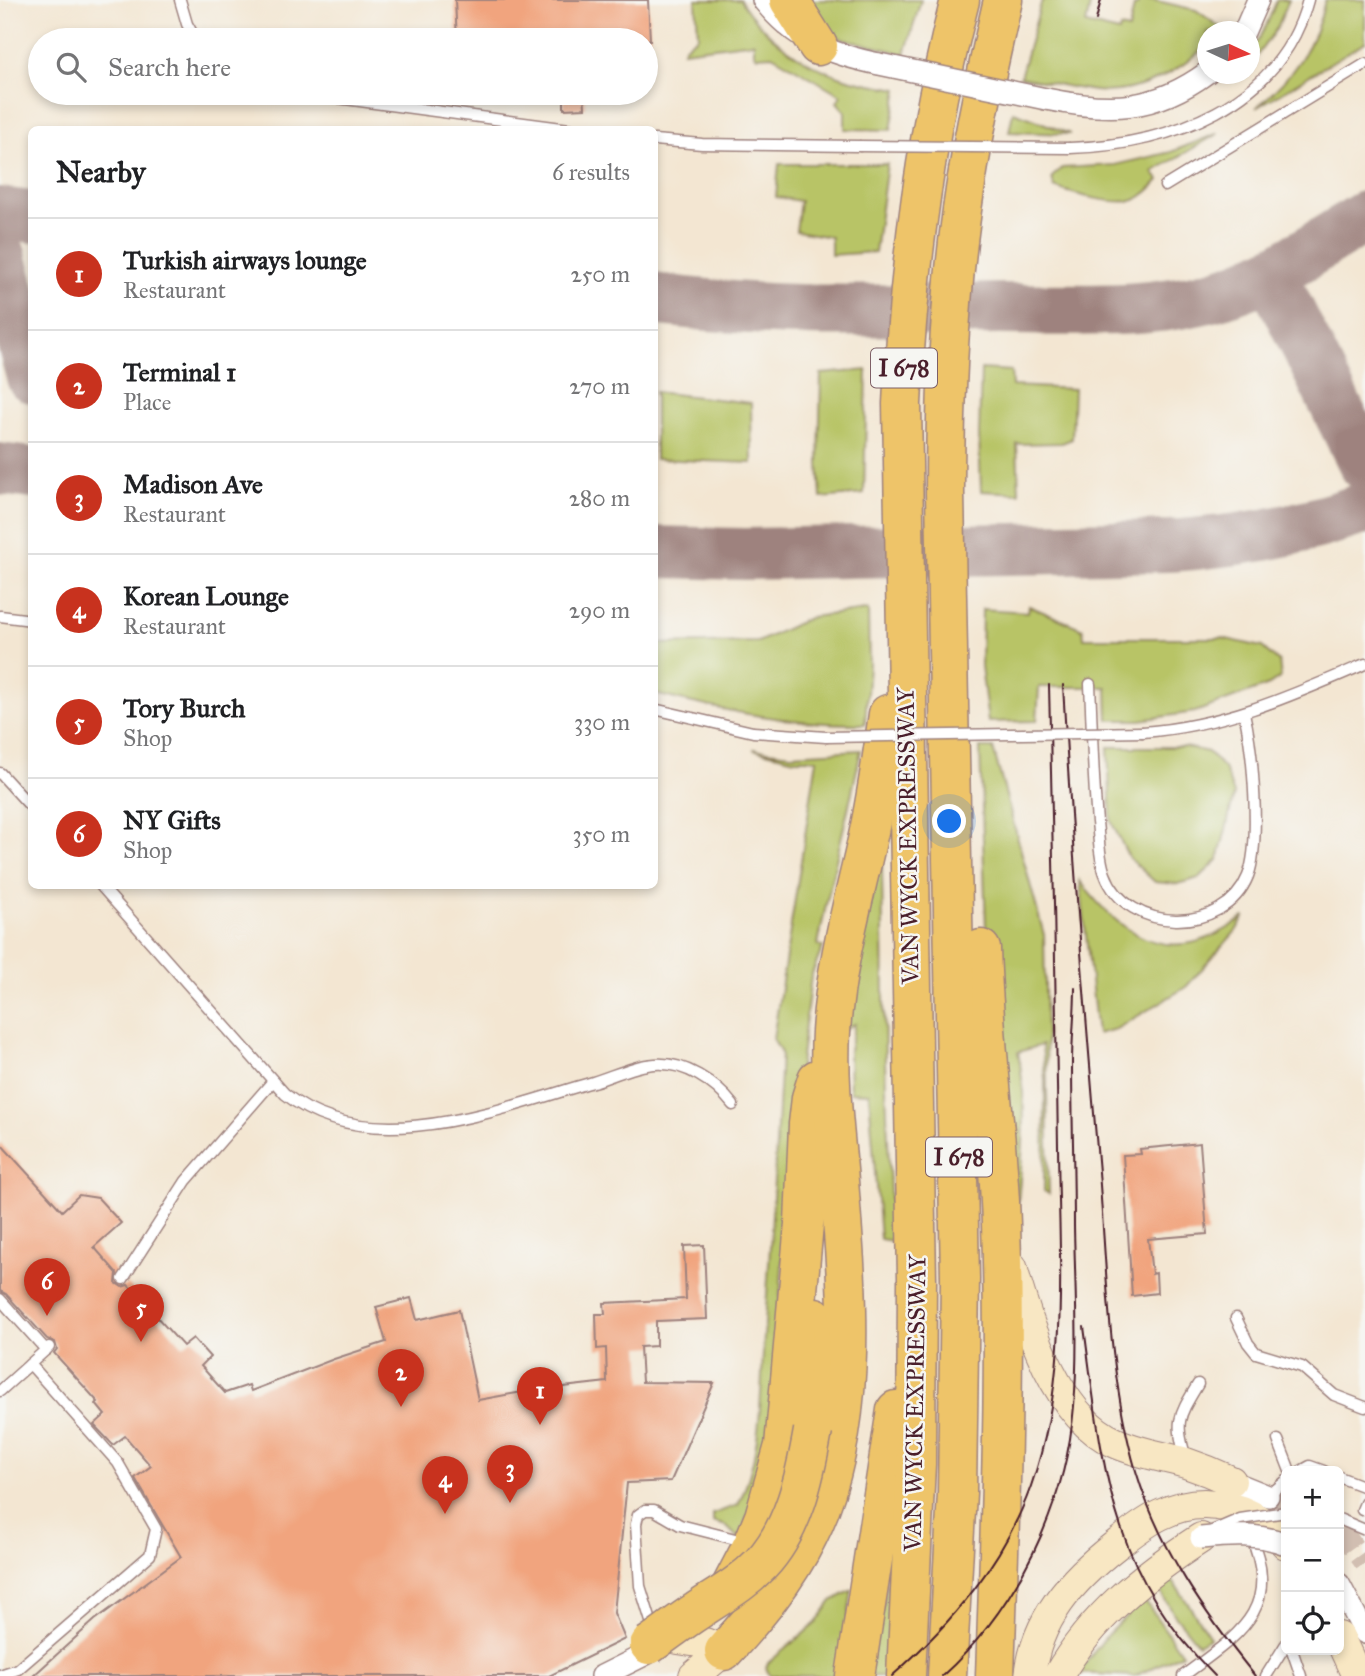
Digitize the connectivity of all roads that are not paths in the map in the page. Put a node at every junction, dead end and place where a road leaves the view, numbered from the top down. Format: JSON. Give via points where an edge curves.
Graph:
{"nodes":[{"id":1,"x":180,"y":0,"type":"edge"},
{"id":2,"x":763,"y":0,"type":"edge"},
{"id":3,"x":789,"y":0,"type":"edge"},
{"id":4,"x":941,"y":0,"type":"edge"},
{"id":5,"x":960,"y":0,"type":"edge"},
{"id":6,"x":1258,"y":0,"type":"edge"},
{"id":7,"x":1308,"y":0,"type":"edge"},
{"id":8,"x":1005,"y":8,"type":"edge"},
{"id":9,"x":1249,"y":21,"type":"edge"},
{"id":10,"x":190,"y":28,"type":"edge"},
{"id":11,"x":818,"y":46,"type":"junction"},
{"id":12,"x":1365,"y":64,"type":"edge"},
{"id":13,"x":1197,"y":79,"type":"edge"},
{"id":14,"x":390,"y":105,"type":"edge"},
{"id":15,"x":933,"y":119,"type":"junction"},
{"id":16,"x":547,"y":126,"type":"edge"},
{"id":17,"x":658,"y":140,"type":"edge"},
{"id":18,"x":1164,"y":187,"type":"dead end"},
{"id":19,"x":0,"y":616,"type":"edge"},
{"id":20,"x":904,"y":619,"type":"junction"},
{"id":21,"x":28,"y":620,"type":"edge"},
{"id":22,"x":948,"y":637,"type":"junction"},
{"id":23,"x":1365,"y":664,"type":"edge"},
{"id":24,"x":1090,"y":684,"type":"dead end"},
{"id":25,"x":658,"y":710,"type":"edge"},
{"id":26,"x":1244,"y":713,"type":"junction"},
{"id":27,"x":0,"y":773,"type":"edge"},
{"id":28,"x":28,"y":804,"type":"edge"},
{"id":29,"x":104,"y":889,"type":"edge"},
{"id":30,"x":831,"y":1033,"type":"junction"},
{"id":31,"x":273,"y":1081,"type":"junction"},
{"id":32,"x":733,"y":1105,"type":"dead end"},
{"id":33,"x":804,"y":1224,"type":"junction"},
{"id":34,"x":1001,"y":1227,"type":"junction"},
{"id":35,"x":123,"y":1279,"type":"dead end"},
{"id":36,"x":917,"y":1280,"type":"junction"},
{"id":37,"x":0,"y":1299,"type":"edge"},
{"id":38,"x":1236,"y":1318,"type":"dead end"},
{"id":39,"x":30,"y":1364,"type":"junction"},
{"id":40,"x":1198,"y":1384,"type":"dead end"},
{"id":41,"x":0,"y":1391,"type":"edge"},
{"id":42,"x":1365,"y":1407,"type":"edge"},
{"id":43,"x":1278,"y":1440,"type":"dead end"},
{"id":44,"x":1188,"y":1464,"type":"junction"},
{"id":45,"x":1288,"y":1466,"type":"edge"},
{"id":46,"x":1344,"y":1479,"type":"edge"},
{"id":47,"x":1281,"y":1485,"type":"edge"},
{"id":48,"x":1365,"y":1488,"type":"edge"},
{"id":49,"x":1222,"y":1493,"type":"junction"},
{"id":50,"x":1268,"y":1496,"type":"joint"},
{"id":51,"x":1344,"y":1521,"type":"edge"},
{"id":52,"x":1365,"y":1530,"type":"edge"},
{"id":53,"x":1281,"y":1535,"type":"edge"},
{"id":54,"x":1281,"y":1536,"type":"edge"},
{"id":55,"x":1201,"y":1538,"type":"junction"},
{"id":56,"x":1281,"y":1538,"type":"edge"},
{"id":57,"x":753,"y":1544,"type":"junction"},
{"id":58,"x":1343,"y":1592,"type":"edge"},
{"id":59,"x":1365,"y":1633,"type":"edge"},
{"id":60,"x":658,"y":1646,"type":"junction"},
{"id":61,"x":1344,"y":1648,"type":"edge"},
{"id":62,"x":724,"y":1651,"type":"junction"},
{"id":63,"x":1281,"y":1652,"type":"edge"},
{"id":64,"x":1294,"y":1655,"type":"edge"},
{"id":65,"x":908,"y":1664,"type":"edge"},
{"id":66,"x":0,"y":1675,"type":"edge"},
{"id":67,"x":586,"y":1676,"type":"edge"},
{"id":68,"x":602,"y":1676,"type":"edge"},
{"id":69,"x":694,"y":1676,"type":"edge"},
{"id":70,"x":855,"y":1676,"type":"edge"},
{"id":71,"x":947,"y":1676,"type":"edge"},
{"id":72,"x":995,"y":1676,"type":"edge"},
{"id":73,"x":1030,"y":1676,"type":"edge"},
{"id":74,"x":1058,"y":1676,"type":"edge"},
{"id":75,"x":1183,"y":1676,"type":"edge"},
{"id":76,"x":1266,"y":1676,"type":"edge"},
{"id":77,"x":1301,"y":1676,"type":"edge"},
{"id":78,"x":1357,"y":1676,"type":"edge"}],
"edges":[{"from":1,"to":10,"type":"lane"},
{"from":2,"to":11,"type":"street","via":[[790,30]]},
{"from":3,"to":11,"type":"highway"},
{"from":4,"to":15,"type":"highway"},
{"from":5,"to":15,"type":"highway","name":"VAN WYCK EXPRESSWAY","number":"I 678"},
{"from":6,"to":9,"type":"street"},
{"from":7,"to":17,"type":"lane","bridge":true,"via":[[1298,32],[1278,62],[1251,88],[1221,110],[1150,139],[1070,148]]},
{"from":8,"to":22,"type":"highway","name":"VAN WYCK EXPRESSWAY","number":"I 678","via":[[983,91],[962,208],[951,313],[945,458]]},
{"from":11,"to":13,"type":"street","bridge":true,"via":[[878,64],[1099,108],[1139,105]]},
{"from":12,"to":18,"type":"lane"},
{"from":14,"to":16,"type":"lane"},
{"from":15,"to":20,"type":"highway","name":"VAN WYCK EXPRESSWAY","number":"I 678","via":[[906,330]]},
{"from":19,"to":21,"type":"lane"},
{"from":20,"to":30,"type":"highway","via":[[869,832],[841,946]]},
{"from":20,"to":36,"type":"highway","name":"VAN WYCK EXPRESSWAY","number":"I 678"},
{"from":22,"to":34,"type":"highway","via":[[969,673],[985,1034]]},
{"from":22,"to":71,"type":"highway","name":"VAN WYCK EXPRESSWAY","number":"I 678","via":[[960,1303],[957,1493]]},
{"from":23,"to":26,"type":"lane"},
{"from":24,"to":26,"type":"lane","via":[[1095,795],[1105,874],[1131,907],[1167,920],[1208,915],[1230,902],[1247,878],[1254,831],[1251,749]]},
{"from":25,"to":26,"type":"lane","bridge":true,"via":[[753,732],[826,737],[1143,732],[1196,726]]},
{"from":27,"to":28,"type":"lane"},
{"from":29,"to":31,"type":"lane"},
{"from":30,"to":33,"type":"highway","via":[[811,1098]]},
{"from":30,"to":62,"type":"highway","via":[[848,1310],[842,1416],[828,1482],[809,1535],[770,1597]]},
{"from":31,"to":32,"type":"lane","via":[[292,1100],[316,1113],[339,1122],[373,1126],[451,1121],[657,1064],[707,1079]]},
{"from":31,"to":35,"type":"lane","via":[[179,1190]]},
{"from":33,"to":57,"type":"highway","via":[[787,1424],[772,1494]]},
{"from":33,"to":60,"type":"highway","bridge":true,"via":[[818,1354],[817,1395],[805,1471],[791,1514],[764,1561]]},
{"from":34,"to":44,"type":"street","via":[[1024,1315],[1061,1390],[1079,1415],[1113,1442]]},
{"from":34,"to":72,"type":"highway","via":[[1004,1417]]},
{"from":36,"to":65,"type":"highway","name":"VAN WYCK EXPRESSWAY","number":"I 678"},
{"from":36,"to":70,"type":"highway"},
{"from":37,"to":39,"type":"lane","via":[[47,1348]]},
{"from":38,"to":42,"type":"lane","via":[[1256,1353],[1302,1367],[1334,1395]]},
{"from":39,"to":41,"type":"lane"},
{"from":39,"to":66,"type":"lane","via":[[118,1463],[156,1529],[150,1555],[18,1669]]},
{"from":40,"to":44,"type":"lane","via":[[1178,1424]]},
{"from":43,"to":45,"type":"lane"},
{"from":44,"to":49,"type":"street"},
{"from":46,"to":48,"type":"lane"},
{"from":47,"to":50,"type":"lane"},
{"from":49,"to":50,"type":"street"},
{"from":49,"to":53,"type":"street"},
{"from":49,"to":73,"type":"street","via":[[1188,1486],[1154,1499],[1133,1514],[1062,1596],[1044,1625]]},
{"from":49,"to":75,"type":"lane","via":[[1249,1532],[1259,1560],[1260,1594],[1237,1635]]},
{"from":51,"to":52,"type":"lane","bridge":true},
{"from":54,"to":55,"type":"lane","bridge":true,"via":[[1240,1519]]},
{"from":55,"to":56,"type":"street","bridge":true},
{"from":55,"to":74,"type":"street","via":[[1129,1590],[1083,1637]]},
{"from":57,"to":60,"type":"highway","via":[[714,1612],[696,1628]]},
{"from":57,"to":60,"type":"lane","via":[[680,1525],[654,1510],[638,1515],[640,1586]]},
{"from":58,"to":59,"type":"street"},
{"from":60,"to":62,"type":"street","via":[[705,1643]]},
{"from":60,"to":67,"type":"street"},
{"from":60,"to":68,"type":"street"},
{"from":61,"to":78,"type":"street"},
{"from":62,"to":69,"type":"street"},
{"from":63,"to":76,"type":"lane"},
{"from":64,"to":77,"type":"lane"}]}
